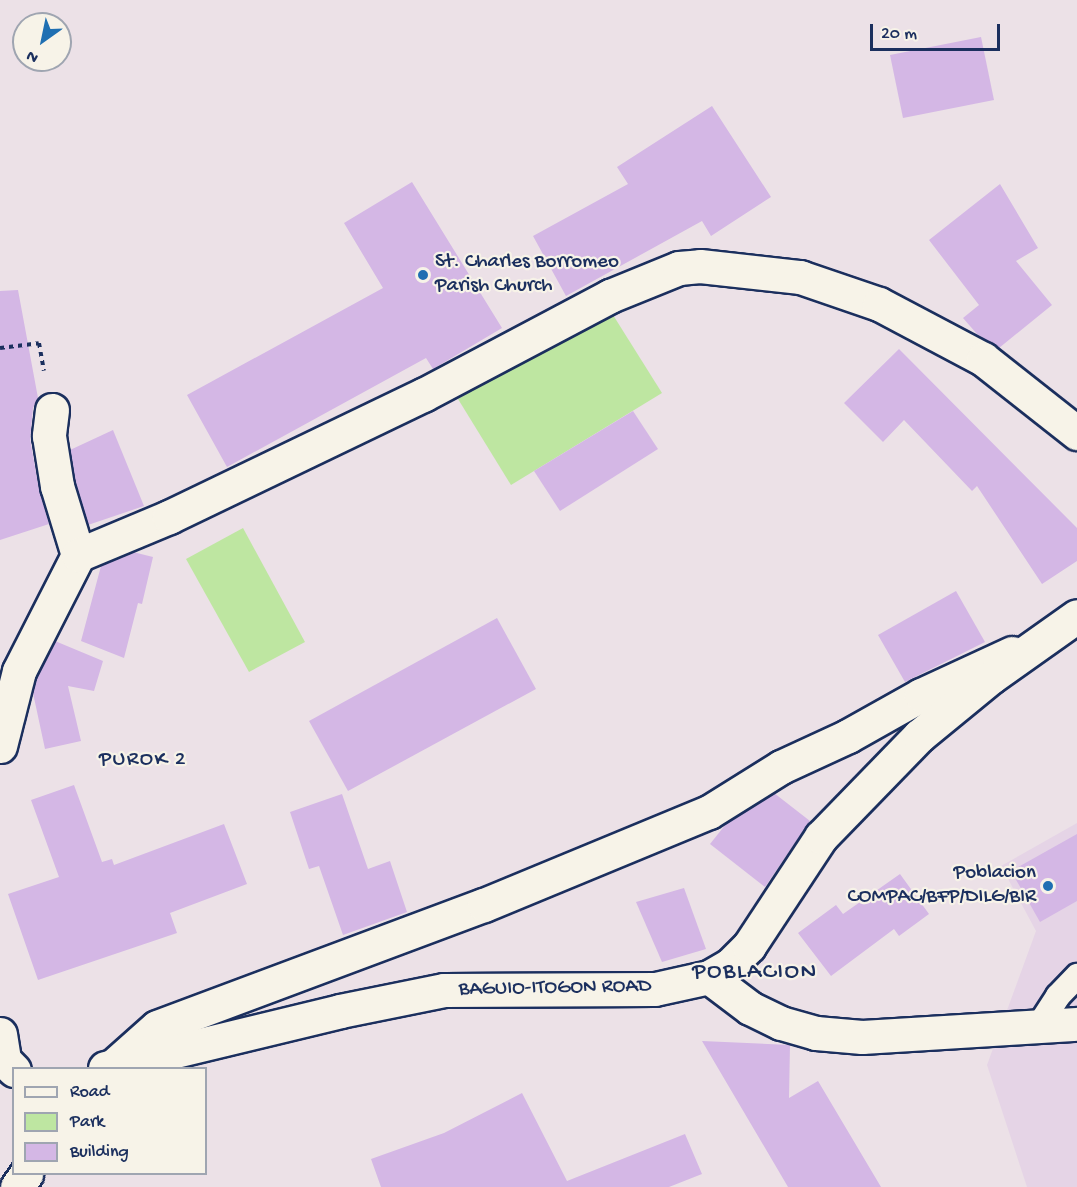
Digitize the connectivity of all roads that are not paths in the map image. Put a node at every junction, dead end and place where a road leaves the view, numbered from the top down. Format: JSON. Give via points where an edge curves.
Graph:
{"nodes":[{"id":1,"x":52,"y":410,"type":"road end"},
{"id":2,"x":1077,"y":433,"type":"edge"},
{"id":3,"x":78,"y":555,"type":"junction"},
{"id":4,"x":1064,"y":625,"type":"edge"},
{"id":5,"x":0,"y":746,"type":"edge"},
{"id":6,"x":1077,"y":976,"type":"edge"},
{"id":7,"x":709,"y":977,"type":"junction"},
{"id":8,"x":1077,"y":1024,"type":"edge"},
{"id":9,"x":1038,"y":1027,"type":"junction"},
{"id":10,"x":0,"y":1034,"type":"edge"},
{"id":11,"x":110,"y":1067,"type":"edge"},
{"id":12,"x":12,"y":1068,"type":"edge"}],
"edges":[{"from":1,"to":3,"type":"street","via":[[49,436],[57,486]]},
{"from":2,"to":3,"type":"street","via":[[984,359],[879,304],[800,277],[700,266],[679,268],[610,296],[423,395],[169,517]]},
{"from":3,"to":5,"type":"street","via":[[20,671]]},
{"from":4,"to":7,"type":"street","name":"BAGUIO-ITOGON ROAD","via":[[991,677],[920,736],[821,837],[749,946],[730,965]]},
{"from":4,"to":11,"type":"street","via":[[781,767],[709,812],[463,913],[157,1028]]},
{"from":6,"to":9,"type":"lane"},
{"from":7,"to":9,"type":"street","via":[[750,1008],[781,1023],[816,1033],[862,1037]]},
{"from":7,"to":11,"type":"street","name":"BAGUIO-ITOGON ROAD","via":[[643,989],[444,990]]},
{"from":8,"to":9,"type":"street"},
{"from":10,"to":12,"type":"street","via":[[4,1060]]}]}
